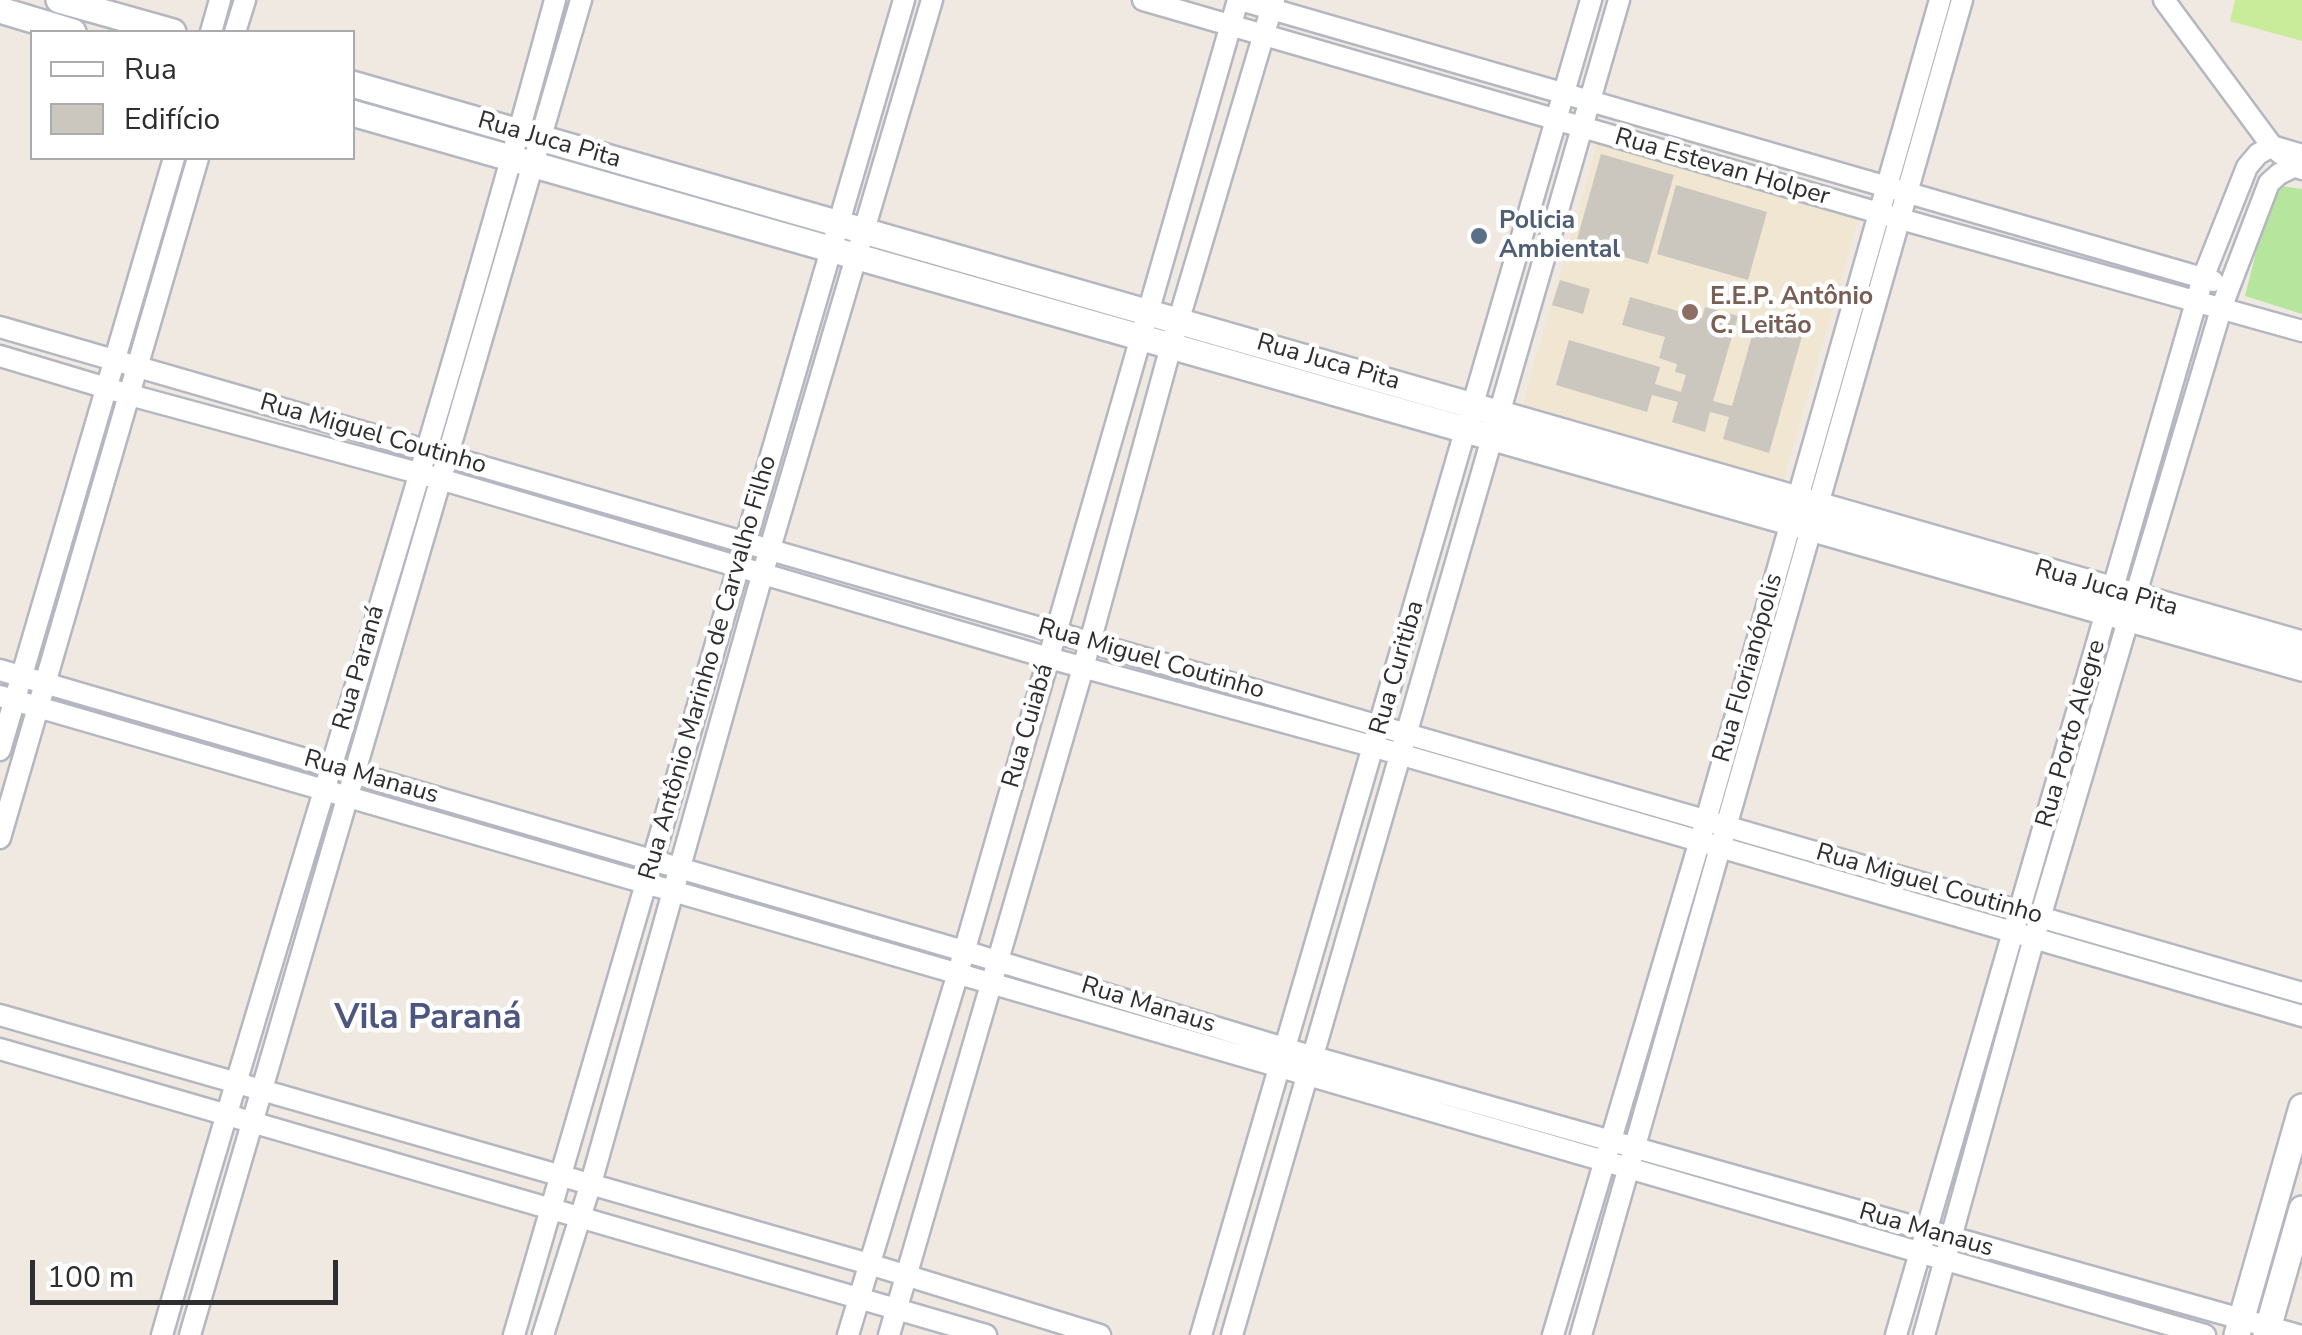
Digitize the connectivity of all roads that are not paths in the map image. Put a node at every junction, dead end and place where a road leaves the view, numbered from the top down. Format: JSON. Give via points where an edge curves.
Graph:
{"nodes":[{"id":1,"x":59,"y":0,"type":"edge"},
{"id":2,"x":220,"y":0,"type":"edge"},
{"id":3,"x":245,"y":0,"type":"edge"},
{"id":4,"x":555,"y":0,"type":"edge"},
{"id":5,"x":581,"y":0,"type":"edge"},
{"id":6,"x":904,"y":0,"type":"edge"},
{"id":7,"x":932,"y":0,"type":"edge"},
{"id":8,"x":1143,"y":0,"type":"edge"},
{"id":9,"x":1239,"y":0,"type":"edge"},
{"id":10,"x":1591,"y":0,"type":"edge"},
{"id":11,"x":1619,"y":0,"type":"edge"},
{"id":12,"x":1940,"y":0,"type":"edge"},
{"id":13,"x":1962,"y":0,"type":"edge"},
{"id":14,"x":2164,"y":0,"type":"edge"},
{"id":15,"x":1272,"y":4,"type":"edge"},
{"id":16,"x":0,"y":10,"type":"edge"},
{"id":17,"x":1231,"y":25,"type":"junction"},
{"id":18,"x":66,"y":30,"type":"edge"},
{"id":19,"x":165,"y":30,"type":"edge"},
{"id":20,"x":212,"y":30,"type":"edge"},
{"id":21,"x":236,"y":30,"type":"edge"},
{"id":22,"x":1264,"y":35,"type":"junction"},
{"id":23,"x":355,"y":85,"type":"edge"},
{"id":24,"x":1564,"y":94,"type":"junction"},
{"id":25,"x":1590,"y":101,"type":"junction"},
{"id":26,"x":355,"y":114,"type":"edge"},
{"id":27,"x":1557,"y":120,"type":"junction"},
{"id":28,"x":1582,"y":127,"type":"junction"},
{"id":29,"x":2272,"y":146,"type":"junction"},
{"id":30,"x":527,"y":148,"type":"junction"},
{"id":31,"x":173,"y":160,"type":"edge"},
{"id":32,"x":197,"y":160,"type":"edge"},
{"id":33,"x":2300,"y":165,"type":"edge"},
{"id":34,"x":1896,"y":190,"type":"junction"},
{"id":35,"x":1889,"y":216,"type":"junction"},
{"id":36,"x":851,"y":228,"type":"junction"},
{"id":37,"x":844,"y":253,"type":"junction"},
{"id":38,"x":2230,"y":285,"type":"junction"},
{"id":39,"x":2200,"y":289,"type":"junction"},
{"id":40,"x":2222,"y":306,"type":"junction"},
{"id":41,"x":1148,"y":312,"type":"junction"},
{"id":42,"x":1179,"y":320,"type":"junction"},
{"id":43,"x":0,"y":326,"type":"edge"},
{"id":44,"x":2302,"y":330,"type":"edge"},
{"id":45,"x":1140,"y":338,"type":"junction"},
{"id":46,"x":1171,"y":346,"type":"junction"},
{"id":47,"x":0,"y":356,"type":"edge"},
{"id":48,"x":114,"y":360,"type":"junction"},
{"id":49,"x":138,"y":367,"type":"junction"},
{"id":50,"x":106,"y":387,"type":"junction"},
{"id":51,"x":130,"y":395,"type":"junction"},
{"id":52,"x":1483,"y":422,"type":"junction"},
{"id":53,"x":425,"y":450,"type":"junction"},
{"id":54,"x":447,"y":456,"type":"junction"},
{"id":55,"x":418,"y":474,"type":"junction"},
{"id":56,"x":440,"y":479,"type":"junction"},
{"id":57,"x":1803,"y":515,"type":"junction"},
{"id":58,"x":746,"y":542,"type":"junction"},
{"id":59,"x":770,"y":550,"type":"junction"},
{"id":60,"x":738,"y":567,"type":"junction"},
{"id":61,"x":763,"y":572,"type":"junction"},
{"id":62,"x":2121,"y":605,"type":"junction"},
{"id":63,"x":1056,"y":632,"type":"junction"},
{"id":64,"x":1090,"y":642,"type":"junction"},
{"id":65,"x":2302,"y":644,"type":"edge"},
{"id":66,"x":1049,"y":658,"type":"junction"},
{"id":67,"x":1083,"y":668,"type":"junction"},
{"id":68,"x":2302,"y":668,"type":"edge"},
{"id":69,"x":0,"y":670,"type":"edge"},
{"id":70,"x":22,"y":676,"type":"junction"},
{"id":71,"x":46,"y":685,"type":"junction"},
{"id":72,"x":7,"y":698,"type":"edge"},
{"id":73,"x":39,"y":707,"type":"junction"},
{"id":74,"x":1407,"y":734,"type":"junction"},
{"id":75,"x":1378,"y":737,"type":"junction"},
{"id":76,"x":0,"y":750,"type":"edge"},
{"id":77,"x":1400,"y":756,"type":"junction"},
{"id":78,"x":331,"y":766,"type":"junction"},
{"id":79,"x":356,"y":774,"type":"junction"},
{"id":80,"x":324,"y":790,"type":"junction"},
{"id":81,"x":349,"y":797,"type":"junction"},
{"id":82,"x":1706,"y":820,"type":"junction"},
{"id":83,"x":1728,"y":827,"type":"junction"},
{"id":84,"x":0,"y":838,"type":"edge"},
{"id":85,"x":1699,"y":842,"type":"junction"},
{"id":86,"x":1722,"y":848,"type":"junction"},
{"id":87,"x":654,"y":861,"type":"junction"},
{"id":88,"x":680,"y":870,"type":"junction"},
{"id":89,"x":647,"y":884,"type":"junction"},
{"id":90,"x":674,"y":891,"type":"junction"},
{"id":91,"x":2030,"y":915,"type":"junction"},
{"id":92,"x":2024,"y":937,"type":"junction"},
{"id":93,"x":964,"y":951,"type":"junction"},
{"id":94,"x":996,"y":961,"type":"junction"},
{"id":95,"x":958,"y":974,"type":"junction"},
{"id":96,"x":989,"y":983,"type":"junction"},
{"id":97,"x":2302,"y":993,"type":"edge"},
{"id":98,"x":0,"y":1014,"type":"edge"},
{"id":99,"x":2302,"y":1016,"type":"edge"},
{"id":100,"x":1188,"y":1030,"type":"junction"},
{"id":101,"x":0,"y":1049,"type":"edge"},
{"id":102,"x":1283,"y":1058,"type":"junction"},
{"id":103,"x":1312,"y":1066,"type":"junction"},
{"id":104,"x":234,"y":1082,"type":"junction"},
{"id":105,"x":264,"y":1090,"type":"junction"},
{"id":106,"x":2302,"y":1108,"type":"edge"},
{"id":107,"x":226,"y":1114,"type":"junction"},
{"id":108,"x":254,"y":1122,"type":"junction"},
{"id":109,"x":1607,"y":1152,"type":"junction"},
{"id":110,"x":1631,"y":1159,"type":"junction"},
{"id":111,"x":560,"y":1176,"type":"junction"},
{"id":112,"x":591,"y":1183,"type":"junction"},
{"id":113,"x":550,"y":1208,"type":"junction"},
{"id":114,"x":2302,"y":1209,"type":"edge"},
{"id":115,"x":580,"y":1217,"type":"junction"},
{"id":116,"x":1928,"y":1230,"type":"junction"},
{"id":117,"x":1949,"y":1250,"type":"junction"},
{"id":118,"x":1921,"y":1252,"type":"junction"},
{"id":119,"x":869,"y":1264,"type":"junction"},
{"id":120,"x":907,"y":1275,"type":"junction"},
{"id":121,"x":859,"y":1298,"type":"junction"},
{"id":122,"x":897,"y":1309,"type":"junction"},
{"id":123,"x":2239,"y":1327,"type":"edge"},
{"id":124,"x":2267,"y":1331,"type":"edge"},
{"id":125,"x":162,"y":1335,"type":"edge"},
{"id":126,"x":190,"y":1335,"type":"edge"},
{"id":127,"x":514,"y":1335,"type":"edge"},
{"id":128,"x":543,"y":1335,"type":"edge"},
{"id":129,"x":848,"y":1335,"type":"edge"},
{"id":130,"x":889,"y":1335,"type":"edge"},
{"id":131,"x":986,"y":1335,"type":"edge"},
{"id":132,"x":1100,"y":1335,"type":"edge"},
{"id":133,"x":1201,"y":1335,"type":"edge"},
{"id":134,"x":1232,"y":1335,"type":"edge"},
{"id":135,"x":1553,"y":1335,"type":"edge"},
{"id":136,"x":1581,"y":1335,"type":"edge"},
{"id":137,"x":1896,"y":1335,"type":"edge"},
{"id":138,"x":1924,"y":1335,"type":"edge"},
{"id":139,"x":2205,"y":1335,"type":"edge"},
{"id":140,"x":2298,"y":1335,"type":"edge"}],
"edges":[{"from":1,"to":19,"type":"street"},
{"from":2,"to":20,"type":"street"},
{"from":3,"to":21,"type":"street"},
{"from":4,"to":30,"type":"street","name":"Rua Paraná"},
{"from":5,"to":30,"type":"street","name":"Rua Paraná"},
{"from":6,"to":36,"type":"street","name":"Rua Antônio Marinho de Carvalho Filho"},
{"from":7,"to":36,"type":"street","name":"Rua Antônio Marinho de Carvalho Filho"},
{"from":8,"to":17,"type":"street","name":"Rua Estevan Holper"},
{"from":9,"to":15,"type":"street","name":"Rua Estevan Holper"},
{"from":9,"to":17,"type":"street","name":"Rua Cuiabá"},
{"from":10,"to":24,"type":"street","name":"Rua Curitiba"},
{"from":11,"to":25,"type":"street","name":"Rua Curitiba"},
{"from":12,"to":34,"type":"street","name":"Rua Florianópolis"},
{"from":13,"to":34,"type":"street","name":"Rua Florianópolis"},
{"from":14,"to":29,"type":"street"},
{"from":15,"to":22,"type":"street","name":"Rua Cuiabá"},
{"from":15,"to":24,"type":"street","name":"Rua Estevan Holper"},
{"from":16,"to":18,"type":"street"},
{"from":17,"to":22,"type":"street","name":"Rua Estevan Holper"},
{"from":17,"to":41,"type":"street","name":"Rua Cuiabá"},
{"from":22,"to":27,"type":"street","name":"Rua Estevan Holper"},
{"from":22,"to":42,"type":"street","name":"Rua Cuiabá"},
{"from":23,"to":30,"type":"street","name":"Rua Juca Pita"},
{"from":24,"to":25,"type":"street","name":"Rua Estevan Holper"},
{"from":24,"to":27,"type":"street","name":"Rua Curitiba"},
{"from":25,"to":28,"type":"street","name":"Rua Curitiba"},
{"from":25,"to":34,"type":"street","name":"Rua Estevan Holper"},
{"from":26,"to":30,"type":"street","name":"Rua Juca Pita"},
{"from":27,"to":28,"type":"street","name":"Rua Estevan Holper"},
{"from":27,"to":52,"type":"street","name":"Rua Curitiba"},
{"from":28,"to":35,"type":"street","name":"Rua Estevan Holper"},
{"from":28,"to":52,"type":"street","name":"Rua Curitiba"},
{"from":29,"to":33,"type":"street"},
{"from":29,"to":39,"type":"street","name":"Rua Porto Alegre","via":[[2247,167]]},
{"from":30,"to":36,"type":"street","name":"Rua Juca Pita"},
{"from":30,"to":37,"type":"street","name":"Rua Juca Pita"},
{"from":30,"to":53,"type":"street","name":"Rua Paraná"},
{"from":30,"to":54,"type":"street","name":"Rua Paraná"},
{"from":31,"to":48,"type":"street"},
{"from":32,"to":49,"type":"street"},
{"from":33,"to":38,"type":"street","name":"Rua Porto Alegre","via":[[2269,184]]},
{"from":34,"to":35,"type":"street","name":"Rua Florianópolis"},
{"from":34,"to":39,"type":"street","name":"Rua Estevan Holper"},
{"from":35,"to":39,"type":"street","name":"Rua Estevan Holper"},
{"from":35,"to":57,"type":"street","name":"Rua Florianópolis"},
{"from":36,"to":37,"type":"street","name":"Rua Antônio Marinho de Carvalho Filho"},
{"from":36,"to":41,"type":"street","name":"Rua Juca Pita"},
{"from":37,"to":45,"type":"street","name":"Rua Juca Pita"},
{"from":37,"to":58,"type":"street","name":"Rua Antônio Marinho de Carvalho Filho"},
{"from":37,"to":59,"type":"street","name":"Rua Antônio Marinho de Carvalho Filho"},
{"from":38,"to":39,"type":"street","name":"Rua Estevan Holper"},
{"from":38,"to":40,"type":"street","name":"Rua Porto Alegre"},
{"from":39,"to":40,"type":"street","name":"Rua Estevan Holper"},
{"from":39,"to":62,"type":"street","name":"Rua Porto Alegre"},
{"from":40,"to":44,"type":"street","name":"Rua Estevan Holper"},
{"from":40,"to":62,"type":"street","name":"Rua Porto Alegre"},
{"from":41,"to":42,"type":"street","name":"Rua Juca Pita"},
{"from":41,"to":45,"type":"street","name":"Rua Cuiabá"},
{"from":42,"to":46,"type":"street","name":"Rua Cuiabá"},
{"from":42,"to":52,"type":"street","name":"Rua Juca Pita"},
{"from":43,"to":48,"type":"street","name":"Rua Miguel Coutinho"},
{"from":45,"to":46,"type":"street","name":"Rua Juca Pita"},
{"from":45,"to":63,"type":"street","name":"Rua Cuiabá"},
{"from":46,"to":52,"type":"street","name":"Rua Juca Pita"},
{"from":46,"to":64,"type":"street","name":"Rua Cuiabá"},
{"from":47,"to":50,"type":"street","name":"Rua Miguel Coutinho"},
{"from":48,"to":49,"type":"street","name":"Rua Miguel Coutinho"},
{"from":48,"to":50,"type":"street"},
{"from":49,"to":51,"type":"street"},
{"from":49,"to":53,"type":"street","name":"Rua Miguel Coutinho"},
{"from":50,"to":51,"type":"street","name":"Rua Miguel Coutinho"},
{"from":50,"to":70,"type":"street"},
{"from":51,"to":55,"type":"street","name":"Rua Miguel Coutinho"},
{"from":51,"to":71,"type":"street"},
{"from":52,"to":57,"type":"street","name":"Rua Juca Pita"},
{"from":52,"to":74,"type":"street","name":"Rua Curitiba"},
{"from":52,"to":75,"type":"street","name":"Rua Curitiba"},
{"from":53,"to":54,"type":"street","name":"Rua Miguel Coutinho"},
{"from":53,"to":55,"type":"street","name":"Rua Paraná"},
{"from":54,"to":56,"type":"street","name":"Rua Paraná"},
{"from":54,"to":58,"type":"street","name":"Rua Miguel Coutinho"},
{"from":55,"to":56,"type":"street","name":"Rua Miguel Coutinho"},
{"from":55,"to":78,"type":"street","name":"Rua Paraná"},
{"from":56,"to":60,"type":"street","name":"Rua Miguel Coutinho"},
{"from":56,"to":79,"type":"street","name":"Rua Paraná"},
{"from":57,"to":62,"type":"street","name":"Rua Juca Pita"},
{"from":57,"to":82,"type":"street","name":"Rua Florianópolis"},
{"from":57,"to":83,"type":"street","name":"Rua Florianópolis"},
{"from":58,"to":59,"type":"street","name":"Rua Miguel Coutinho"},
{"from":58,"to":60,"type":"street","name":"Rua Antônio Marinho de Carvalho Filho"},
{"from":59,"to":61,"type":"street","name":"Rua Antônio Marinho de Carvalho Filho"},
{"from":59,"to":63,"type":"street","name":"Rua Miguel Coutinho"},
{"from":60,"to":61,"type":"street","name":"Rua Miguel Coutinho"},
{"from":60,"to":87,"type":"street","name":"Rua Antônio Marinho de Carvalho Filho"},
{"from":61,"to":66,"type":"street","name":"Rua Miguel Coutinho"},
{"from":61,"to":88,"type":"street","name":"Rua Antônio Marinho de Carvalho Filho"},
{"from":62,"to":65,"type":"street","name":"Rua Juca Pita"},
{"from":62,"to":68,"type":"street","name":"Rua Juca Pita"},
{"from":62,"to":91,"type":"street","name":"Rua Porto Alegre"},
{"from":63,"to":64,"type":"street","name":"Rua Miguel Coutinho"},
{"from":63,"to":66,"type":"street","name":"Rua Cuiabá"},
{"from":64,"to":67,"type":"street","name":"Rua Cuiabá"},
{"from":64,"to":75,"type":"street","name":"Rua Miguel Coutinho"},
{"from":66,"to":67,"type":"street","name":"Rua Miguel Coutinho"},
{"from":66,"to":93,"type":"street","name":"Rua Cuiabá"},
{"from":67,"to":75,"type":"street","name":"Rua Miguel Coutinho"},
{"from":67,"to":94,"type":"street","name":"Rua Cuiabá"},
{"from":69,"to":70,"type":"street","name":"Rua Manaus"},
{"from":70,"to":71,"type":"street","name":"Rua Manaus"},
{"from":70,"to":72,"type":"street"},
{"from":71,"to":73,"type":"street"},
{"from":71,"to":78,"type":"street","name":"Rua Manaus"},
{"from":72,"to":73,"type":"street","name":"Rua Manaus"},
{"from":72,"to":76,"type":"street"},
{"from":73,"to":80,"type":"street","name":"Rua Manaus"},
{"from":73,"to":84,"type":"street"},
{"from":74,"to":75,"type":"street","name":"Rua Miguel Coutinho"},
{"from":74,"to":77,"type":"street","name":"Rua Curitiba"},
{"from":74,"to":82,"type":"street","name":"Rua Miguel Coutinho"},
{"from":75,"to":77,"type":"street","name":"Rua Miguel Coutinho"},
{"from":75,"to":102,"type":"street","name":"Rua Curitiba"},
{"from":77,"to":85,"type":"street","name":"Rua Miguel Coutinho"},
{"from":77,"to":103,"type":"street","name":"Rua Curitiba"},
{"from":78,"to":79,"type":"street","name":"Rua Manaus"},
{"from":78,"to":80,"type":"street","name":"Rua Paraná"},
{"from":79,"to":81,"type":"street","name":"Rua Paraná"},
{"from":79,"to":87,"type":"street","name":"Rua Manaus"},
{"from":80,"to":81,"type":"street","name":"Rua Manaus"},
{"from":80,"to":104,"type":"street","name":"Rua Paraná"},
{"from":81,"to":89,"type":"street","name":"Rua Manaus"},
{"from":81,"to":105,"type":"street","name":"Rua Paraná"},
{"from":82,"to":83,"type":"street","name":"Rua Miguel Coutinho"},
{"from":82,"to":85,"type":"street","name":"Rua Florianópolis"},
{"from":83,"to":86,"type":"street","name":"Rua Florianópolis"},
{"from":83,"to":91,"type":"street","name":"Rua Miguel Coutinho"},
{"from":85,"to":86,"type":"street","name":"Rua Miguel Coutinho"},
{"from":85,"to":109,"type":"street","name":"Rua Florianópolis"},
{"from":86,"to":92,"type":"street","name":"Rua Miguel Coutinho"},
{"from":86,"to":110,"type":"street","name":"Rua Florianópolis"},
{"from":87,"to":88,"type":"street","name":"Rua Manaus"},
{"from":87,"to":89,"type":"street","name":"Rua Antônio Marinho de Carvalho Filho"},
{"from":88,"to":90,"type":"street","name":"Rua Antônio Marinho de Carvalho Filho"},
{"from":88,"to":93,"type":"street","name":"Rua Manaus"},
{"from":89,"to":90,"type":"street","name":"Rua Manaus"},
{"from":89,"to":111,"type":"street","name":"Rua Antônio Marinho de Carvalho Filho"},
{"from":90,"to":95,"type":"street","name":"Rua Manaus"},
{"from":90,"to":112,"type":"street","name":"Rua Antônio Marinho de Carvalho Filho"},
{"from":91,"to":92,"type":"street","name":"Rua Porto Alegre"},
{"from":91,"to":97,"type":"street","name":"Rua Miguel Coutinho"},
{"from":92,"to":99,"type":"street","name":"Rua Miguel Coutinho"},
{"from":92,"to":116,"type":"street","name":"Rua Porto Alegre"},
{"from":92,"to":117,"type":"street","name":"Rua Porto Alegre"},
{"from":93,"to":94,"type":"street","name":"Rua Manaus"},
{"from":93,"to":95,"type":"street","name":"Rua Cuiabá"},
{"from":94,"to":96,"type":"street","name":"Rua Cuiabá"},
{"from":94,"to":100,"type":"street","name":"Rua Manaus"},
{"from":95,"to":96,"type":"street","name":"Rua Manaus"},
{"from":95,"to":119,"type":"street","name":"Rua Cuiabá"},
{"from":96,"to":100,"type":"street","name":"Rua Manaus"},
{"from":96,"to":120,"type":"street","name":"Rua Cuiabá"},
{"from":98,"to":104,"type":"street"},
{"from":100,"to":102,"type":"street","name":"Rua Manaus"},
{"from":101,"to":107,"type":"street"},
{"from":102,"to":103,"type":"street","name":"Rua Manaus"},
{"from":102,"to":133,"type":"street","name":"Rua Curitiba"},
{"from":103,"to":109,"type":"street","name":"Rua Manaus"},
{"from":103,"to":134,"type":"street","name":"Rua Curitiba"},
{"from":104,"to":105,"type":"street"},
{"from":104,"to":107,"type":"street","name":"Rua Paraná"},
{"from":105,"to":108,"type":"street","name":"Rua Paraná"},
{"from":105,"to":111,"type":"street"},
{"from":106,"to":123,"type":"street"},
{"from":107,"to":108,"type":"street"},
{"from":107,"to":125,"type":"street","name":"Rua Paraná"},
{"from":108,"to":113,"type":"street"},
{"from":108,"to":126,"type":"street","name":"Rua Paraná"},
{"from":109,"to":110,"type":"street","name":"Rua Manaus"},
{"from":109,"to":135,"type":"street","name":"Rua Florianópolis"},
{"from":110,"to":116,"type":"street","name":"Rua Manaus"},
{"from":110,"to":118,"type":"street","name":"Rua Manaus"},
{"from":110,"to":136,"type":"street","name":"Rua Florianópolis"},
{"from":111,"to":112,"type":"street"},
{"from":111,"to":113,"type":"street","name":"Rua Antônio Marinho de Carvalho Filho"},
{"from":112,"to":115,"type":"street","name":"Rua Antônio Marinho de Carvalho Filho"},
{"from":112,"to":119,"type":"street"},
{"from":113,"to":115,"type":"street"},
{"from":113,"to":127,"type":"street","name":"Rua Antônio Marinho de Carvalho Filho"},
{"from":114,"to":124,"type":"street"},
{"from":115,"to":121,"type":"street"},
{"from":115,"to":128,"type":"street","name":"Rua Antônio Marinho de Carvalho Filho"},
{"from":116,"to":117,"type":"street","name":"Rua Manaus"},
{"from":116,"to":118,"type":"street","name":"Rua Porto Alegre"},
{"from":117,"to":118,"type":"street","name":"Rua Manaus"},
{"from":117,"to":123,"type":"street","name":"Rua Manaus"},
{"from":117,"to":138,"type":"street","name":"Rua Porto Alegre"},
{"from":117,"to":139,"type":"street","name":"Rua Manaus"},
{"from":118,"to":137,"type":"street","name":"Rua Porto Alegre"},
{"from":119,"to":120,"type":"street"},
{"from":119,"to":121,"type":"street","name":"Rua Cuiabá"},
{"from":120,"to":122,"type":"street","name":"Rua Cuiabá"},
{"from":120,"to":132,"type":"street"},
{"from":121,"to":122,"type":"street"},
{"from":121,"to":129,"type":"street","name":"Rua Cuiabá"},
{"from":122,"to":130,"type":"street","name":"Rua Cuiabá"},
{"from":122,"to":131,"type":"street"},
{"from":123,"to":124,"type":"street","name":"Rua Manaus"},
{"from":124,"to":140,"type":"street","name":"Rua Manaus"}]}
